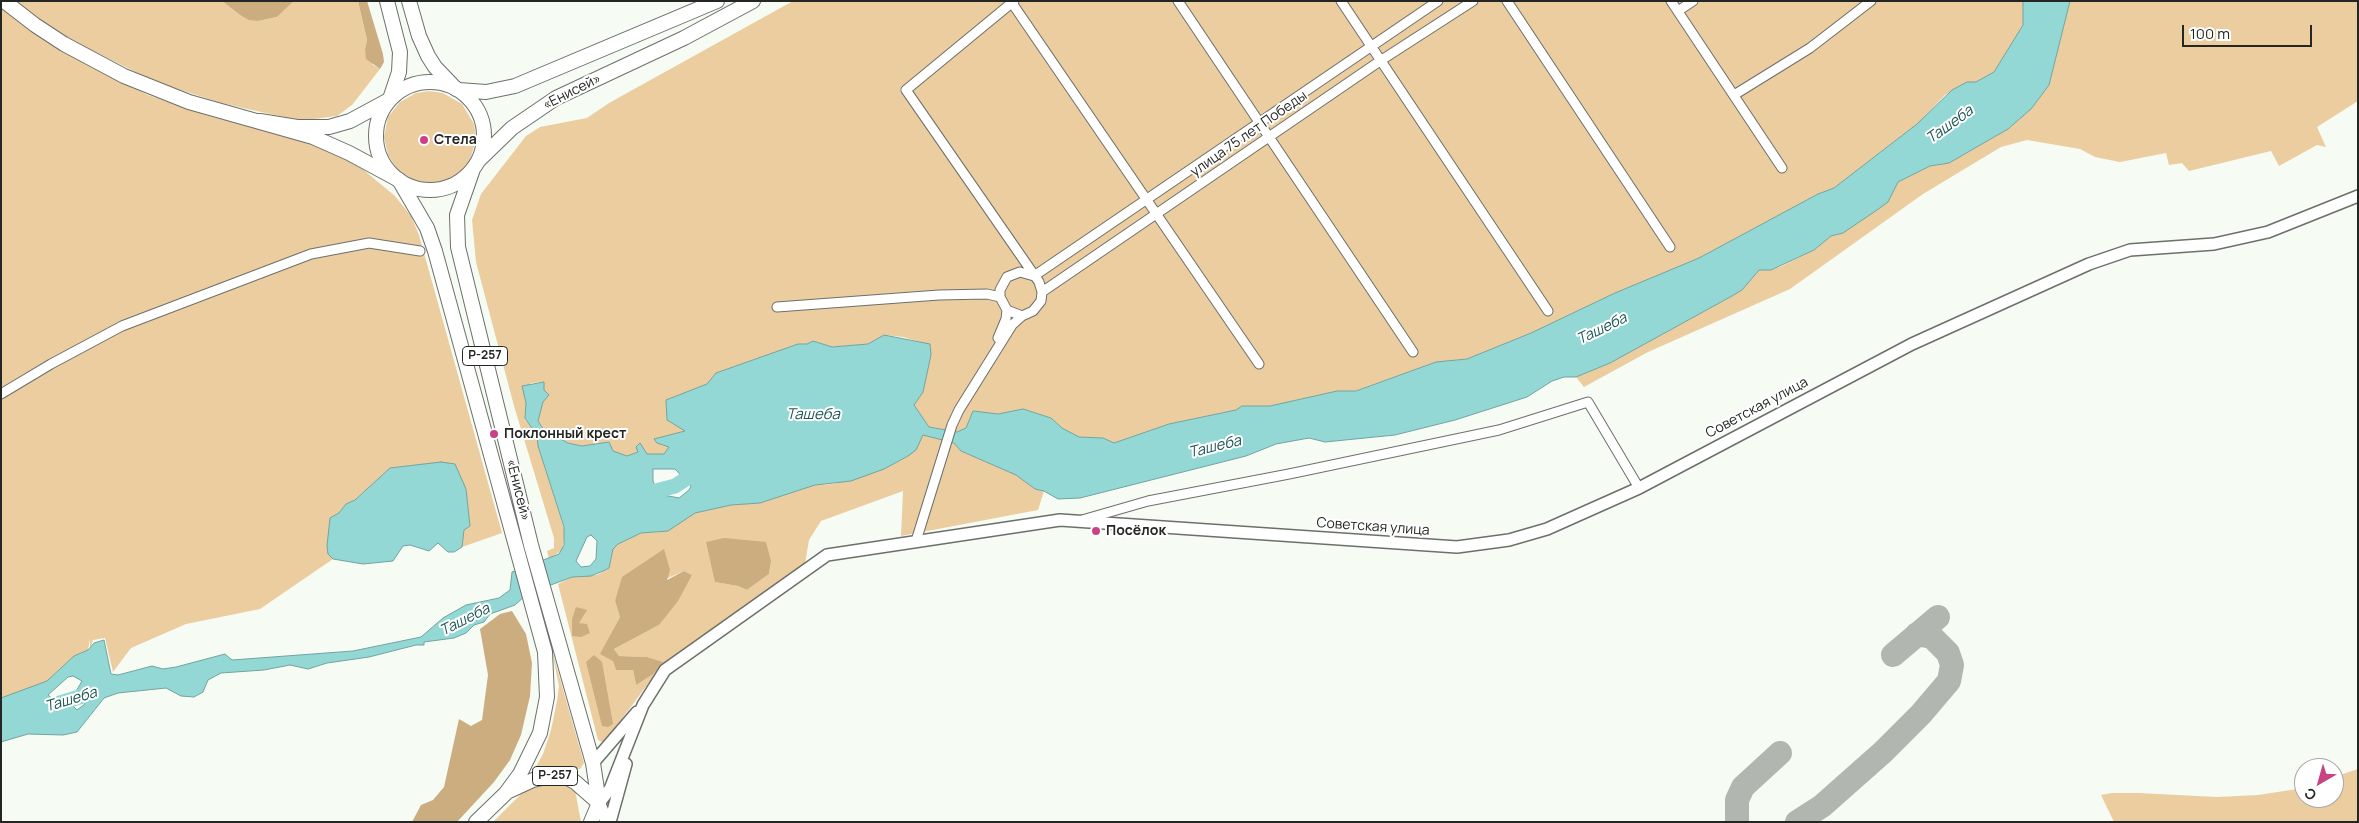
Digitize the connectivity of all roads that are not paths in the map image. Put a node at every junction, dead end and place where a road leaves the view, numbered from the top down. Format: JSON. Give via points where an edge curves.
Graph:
{"nodes":[{"id":1,"x":4,"y":1,"type":"edge"},
{"id":2,"x":386,"y":1,"type":"edge"},
{"id":3,"x":410,"y":1,"type":"edge"},
{"id":4,"x":716,"y":1,"type":"edge"},
{"id":5,"x":753,"y":1,"type":"edge"},
{"id":6,"x":1178,"y":1,"type":"edge"},
{"id":7,"x":1341,"y":1,"type":"edge"},
{"id":8,"x":1438,"y":1,"type":"edge"},
{"id":9,"x":1473,"y":1,"type":"edge"},
{"id":10,"x":1507,"y":1,"type":"edge"},
{"id":11,"x":1672,"y":1,"type":"edge"},
{"id":12,"x":1693,"y":1,"type":"edge"},
{"id":13,"x":1871,"y":1,"type":"edge"},
{"id":14,"x":1013,"y":2,"type":"edge"},
{"id":15,"x":1678,"y":11,"type":"junction"},
{"id":16,"x":1371,"y":46,"type":"junction"},
{"id":17,"x":1380,"y":61,"type":"junction"},
{"id":18,"x":456,"y":89,"type":"junction"},
{"id":19,"x":1734,"y":95,"type":"junction"},
{"id":20,"x":390,"y":99,"type":"junction"},
{"id":21,"x":260,"y":121,"type":"junction"},
{"id":22,"x":1259,"y":122,"type":"junction"},
{"id":23,"x":1269,"y":137,"type":"junction"},
{"id":24,"x":475,"y":165,"type":"junction"},
{"id":25,"x":1782,"y":168,"type":"dead end"},
{"id":26,"x":399,"y":180,"type":"junction"},
{"id":27,"x":2358,"y":196,"type":"edge"},
{"id":28,"x":1146,"y":198,"type":"junction"},
{"id":29,"x":1157,"y":215,"type":"junction"},
{"id":30,"x":1670,"y":247,"type":"dead end"},
{"id":31,"x":420,"y":251,"type":"dead end"},
{"id":32,"x":1034,"y":276,"type":"junction"},
{"id":33,"x":1042,"y":292,"type":"junction"},
{"id":34,"x":1000,"y":297,"type":"junction"},
{"id":35,"x":777,"y":307,"type":"dead end"},
{"id":36,"x":1007,"y":310,"type":"junction"},
{"id":37,"x":1548,"y":311,"type":"dead end"},
{"id":38,"x":1022,"y":316,"type":"junction"},
{"id":39,"x":1412,"y":352,"type":"dead end"},
{"id":40,"x":1259,"y":364,"type":"dead end"},
{"id":41,"x":1,"y":394,"type":"edge"},
{"id":42,"x":960,"y":410,"type":"junction"},
{"id":43,"x":1639,"y":488,"type":"junction"},
{"id":44,"x":1080,"y":520,"type":"junction"},
{"id":45,"x":916,"y":541,"type":"junction"},
{"id":46,"x":643,"y":705,"type":"junction"},
{"id":47,"x":593,"y":763,"type":"junction"},
{"id":48,"x":506,"y":793,"type":"junction"},
{"id":49,"x":599,"y":803,"type":"junction"},
{"id":50,"x":477,"y":821,"type":"edge"},
{"id":51,"x":591,"y":822,"type":"edge"},
{"id":52,"x":609,"y":822,"type":"edge"}],
"edges":[{"from":1,"to":21,"type":"main road","via":[[64,44],[124,76],[190,102]]},
{"from":2,"to":20,"type":"main road","via":[[400,52],[399,72]]},
{"from":3,"to":18,"type":"main road","via":[[428,56]]},
{"from":4,"to":18,"type":"main road","name":"«Енисей»","number":"Р-257","via":[[515,86],[486,92]]},
{"from":5,"to":24,"type":"main road","name":"«Енисей»","number":"Р-257","via":[[684,38],[556,98],[512,128]]},
{"from":6,"to":22,"type":"street"},
{"from":7,"to":16,"type":"street"},
{"from":8,"to":16,"type":"street","name":"улица 75 лет Победы"},
{"from":9,"to":17,"type":"street","name":"улица 75 лет Победы"},
{"from":10,"to":30,"type":"street"},
{"from":11,"to":15,"type":"street"},
{"from":12,"to":15,"type":"street"},
{"from":13,"to":19,"type":"street","via":[[1810,48]]},
{"from":14,"to":28,"type":"street"},
{"from":14,"to":32,"type":"street","via":[[906,90]]},
{"from":15,"to":19,"type":"street"},
{"from":16,"to":17,"type":"street"},
{"from":16,"to":22,"type":"street","name":"улица 75 лет Победы"},
{"from":17,"to":23,"type":"street","name":"улица 75 лет Победы"},
{"from":17,"to":37,"type":"street"},
{"from":18,"to":20,"type":"main road","name":"«Енисей»","number":"Р-257","via":[[438,82],[418,83]]},
{"from":18,"to":24,"type":"main road","name":"«Енисей»","number":"Р-257","via":[[473,104],[482,121],[484,138]]},
{"from":19,"to":25,"type":"street"},
{"from":20,"to":21,"type":"main road","via":[[350,121],[329,127],[297,127]]},
{"from":20,"to":26,"type":"main road","name":"«Енисей»","number":"Р-257","via":[[378,120],[376,141],[383,162]]},
{"from":21,"to":26,"type":"main road","via":[[334,145]]},
{"from":22,"to":23,"type":"street"},
{"from":22,"to":28,"type":"street","name":"улица 75 лет Победы"},
{"from":23,"to":29,"type":"street","name":"улица 75 лет Победы"},
{"from":23,"to":39,"type":"street"},
{"from":24,"to":26,"type":"main road","name":"«Енисей»","number":"Р-257","via":[[461,180],[437,190],[417,188]]},
{"from":24,"to":47,"type":"main road","name":"«Енисей»","number":"Р-257","via":[[457,214],[458,247],[531,545]]},
{"from":26,"to":48,"type":"main road","name":"«Енисей»","number":"Р-257","via":[[427,228],[435,251],[545,652],[547,697],[540,733],[532,753]]},
{"from":27,"to":43,"type":"street","name":"Советская улица","via":[[2268,232],[2214,244],[2130,250],[2089,264],[1912,344]]},
{"from":28,"to":29,"type":"street"},
{"from":28,"to":32,"type":"street","name":"улица 75 лет Победы"},
{"from":29,"to":33,"type":"street","name":"улица 75 лет Победы"},
{"from":29,"to":40,"type":"street"},
{"from":31,"to":41,"type":"street","via":[[369,243],[311,254],[122,326]]},
{"from":32,"to":33,"type":"street"},
{"from":32,"to":34,"type":"street","via":[[1020,272],[1007,277],[1002,283]]},
{"from":33,"to":38,"type":"street","via":[[1038,307]]},
{"from":34,"to":35,"type":"street","via":[[987,294],[939,295]]},
{"from":34,"to":36,"type":"street"},
{"from":36,"to":38,"type":"street"},
{"from":36,"to":42,"type":"street","via":[[1003,328]]},
{"from":38,"to":42,"type":"street","via":[[1012,325]]},
{"from":42,"to":45,"type":"street","via":[[952,425]]},
{"from":43,"to":44,"type":"street","name":"Советская улица","via":[[1547,529],[1510,540],[1456,547],[1151,528]]},
{"from":43,"to":44,"type":"street","via":[[1588,402],[1499,430],[1148,501]]},
{"from":44,"to":45,"type":"street","name":"Советская улица","via":[[1037,522]]},
{"from":45,"to":46,"type":"street","name":"Советская улица","via":[[827,555],[665,670]]},
{"from":46,"to":47,"type":"street"},
{"from":46,"to":49,"type":"street","via":[[610,789]]},
{"from":46,"to":52,"type":"street"},
{"from":47,"to":49,"type":"main road","name":"«Енисей»","number":"Р-257"},
{"from":48,"to":49,"type":"main road","name":"«Енисей»","number":"Р-257","via":[[533,780],[564,776]]},
{"from":48,"to":50,"type":"main road","name":"«Енисей»","number":"Р-257"},
{"from":49,"to":51,"type":"main road"},
{"from":49,"to":52,"type":"main road"}]}
